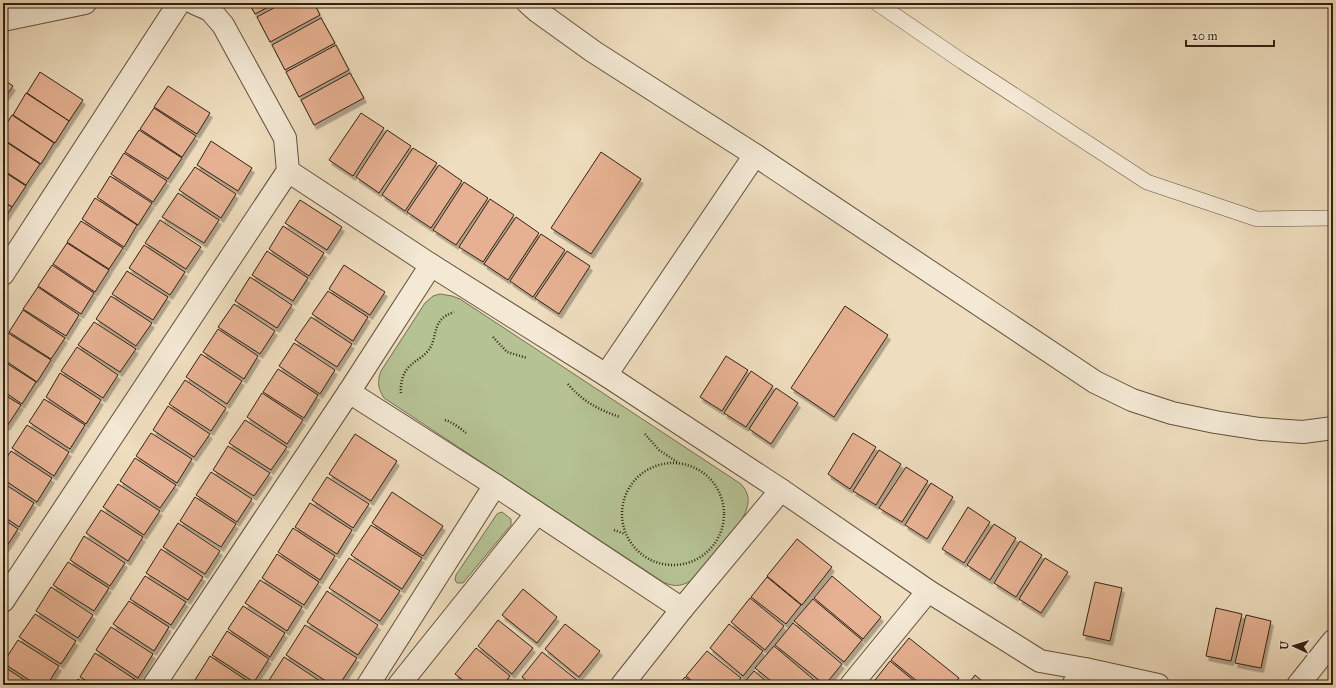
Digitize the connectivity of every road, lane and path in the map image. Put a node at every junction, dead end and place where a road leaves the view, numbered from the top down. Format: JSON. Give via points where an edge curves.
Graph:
{"nodes":[{"id":1,"x":84,"y":3,"type":"edge"},
{"id":2,"x":179,"y":3,"type":"edge"},
{"id":3,"x":194,"y":3,"type":"edge"},
{"id":4,"x":528,"y":3,"type":"edge"},
{"id":5,"x":877,"y":3,"type":"edge"},
{"id":6,"x":3,"y":20,"type":"edge"},
{"id":7,"x":756,"y":155,"type":"junction"},
{"id":8,"x":288,"y":171,"type":"junction"},
{"id":9,"x":1333,"y":218,"type":"edge"},
{"id":10,"x":431,"y":265,"type":"junction"},
{"id":11,"x":3,"y":274,"type":"edge"},
{"id":12,"x":458,"y":311,"type":"dead end"},
{"id":13,"x":491,"y":333,"type":"dead end"},
{"id":14,"x":528,"y":358,"type":"dead end"},
{"id":15,"x":606,"y":374,"type":"junction"},
{"id":16,"x":567,"y":382,"type":"dead end"},
{"id":17,"x":349,"y":392,"type":"junction"},
{"id":18,"x":402,"y":398,"type":"dead end"},
{"id":19,"x":624,"y":419,"type":"dead end"},
{"id":20,"x":443,"y":420,"type":"dead end"},
{"id":21,"x":1333,"y":428,"type":"edge"},
{"id":22,"x":643,"y":432,"type":"dead end"},
{"id":23,"x":468,"y":436,"type":"dead end"},
{"id":24,"x":677,"y":462,"type":"junction"},
{"id":25,"x":495,"y":485,"type":"junction"},
{"id":26,"x":781,"y":490,"type":"junction"},
{"id":27,"x":537,"y":513,"type":"junction"},
{"id":28,"x":612,"y":530,"type":"dead end"},
{"id":29,"x":625,"y":534,"type":"junction"},
{"id":30,"x":928,"y":591,"type":"junction"},
{"id":31,"x":3,"y":601,"type":"edge"},
{"id":32,"x":682,"y":609,"type":"junction"},
{"id":33,"x":1333,"y":641,"type":"edge"},
{"id":34,"x":1079,"y":677,"type":"edge"},
{"id":35,"x":154,"y":685,"type":"edge"},
{"id":36,"x":368,"y":685,"type":"edge"},
{"id":37,"x":399,"y":685,"type":"edge"},
{"id":38,"x":622,"y":685,"type":"edge"},
{"id":39,"x":851,"y":685,"type":"edge"},
{"id":40,"x":1158,"y":685,"type":"edge"},
{"id":41,"x":1298,"y":685,"type":"edge"}],
"edges":[{"from":1,"to":6,"type":"street"},
{"from":2,"to":11,"type":"street"},
{"from":3,"to":8,"type":"street","via":[[210,10],[223,25],[285,138]]},
{"from":4,"to":7,"type":"street","via":[[594,52]]},
{"from":5,"to":9,"type":"lane","via":[[1147,182],[1257,219]]},
{"from":7,"to":15,"type":"street"},
{"from":7,"to":21,"type":"street","via":[[1095,382],[1132,400],[1166,411],[1260,429],[1303,432]]},
{"from":8,"to":10,"type":"street"},
{"from":8,"to":31,"type":"street"},
{"from":10,"to":15,"type":"street"},
{"from":10,"to":17,"type":"street"},
{"from":12,"to":18,"type":"path","via":[[442,319],[435,329],[429,350],[405,372],[401,386]]},
{"from":13,"to":14,"type":"path","via":[[508,352]]},
{"from":15,"to":26,"type":"street"},
{"from":16,"to":19,"type":"path","via":[[575,393],[589,404]]},
{"from":17,"to":25,"type":"street"},
{"from":17,"to":35,"type":"street"},
{"from":20,"to":23,"type":"path","via":[[462,429]]},
{"from":22,"to":24,"type":"path","via":[[659,450]]},
{"from":24,"to":29,"type":"path","via":[[659,463],[634,479],[621,505],[621,520]]},
{"from":24,"to":29,"type":"path","via":[[689,464],[702,471],[720,493],[724,507],[724,522],[711,549],[700,558],[686,564],[671,566],[644,557],[633,547]]},
{"from":25,"to":27,"type":"street"},
{"from":25,"to":36,"type":"street"},
{"from":26,"to":30,"type":"street"},
{"from":26,"to":32,"type":"street"},
{"from":27,"to":32,"type":"street"},
{"from":27,"to":37,"type":"street"},
{"from":28,"to":29,"type":"path"},
{"from":30,"to":34,"type":"street","via":[[1040,661]]},
{"from":30,"to":39,"type":"street"},
{"from":32,"to":38,"type":"street"},
{"from":33,"to":41,"type":"street"},
{"from":34,"to":40,"type":"street"}]}
